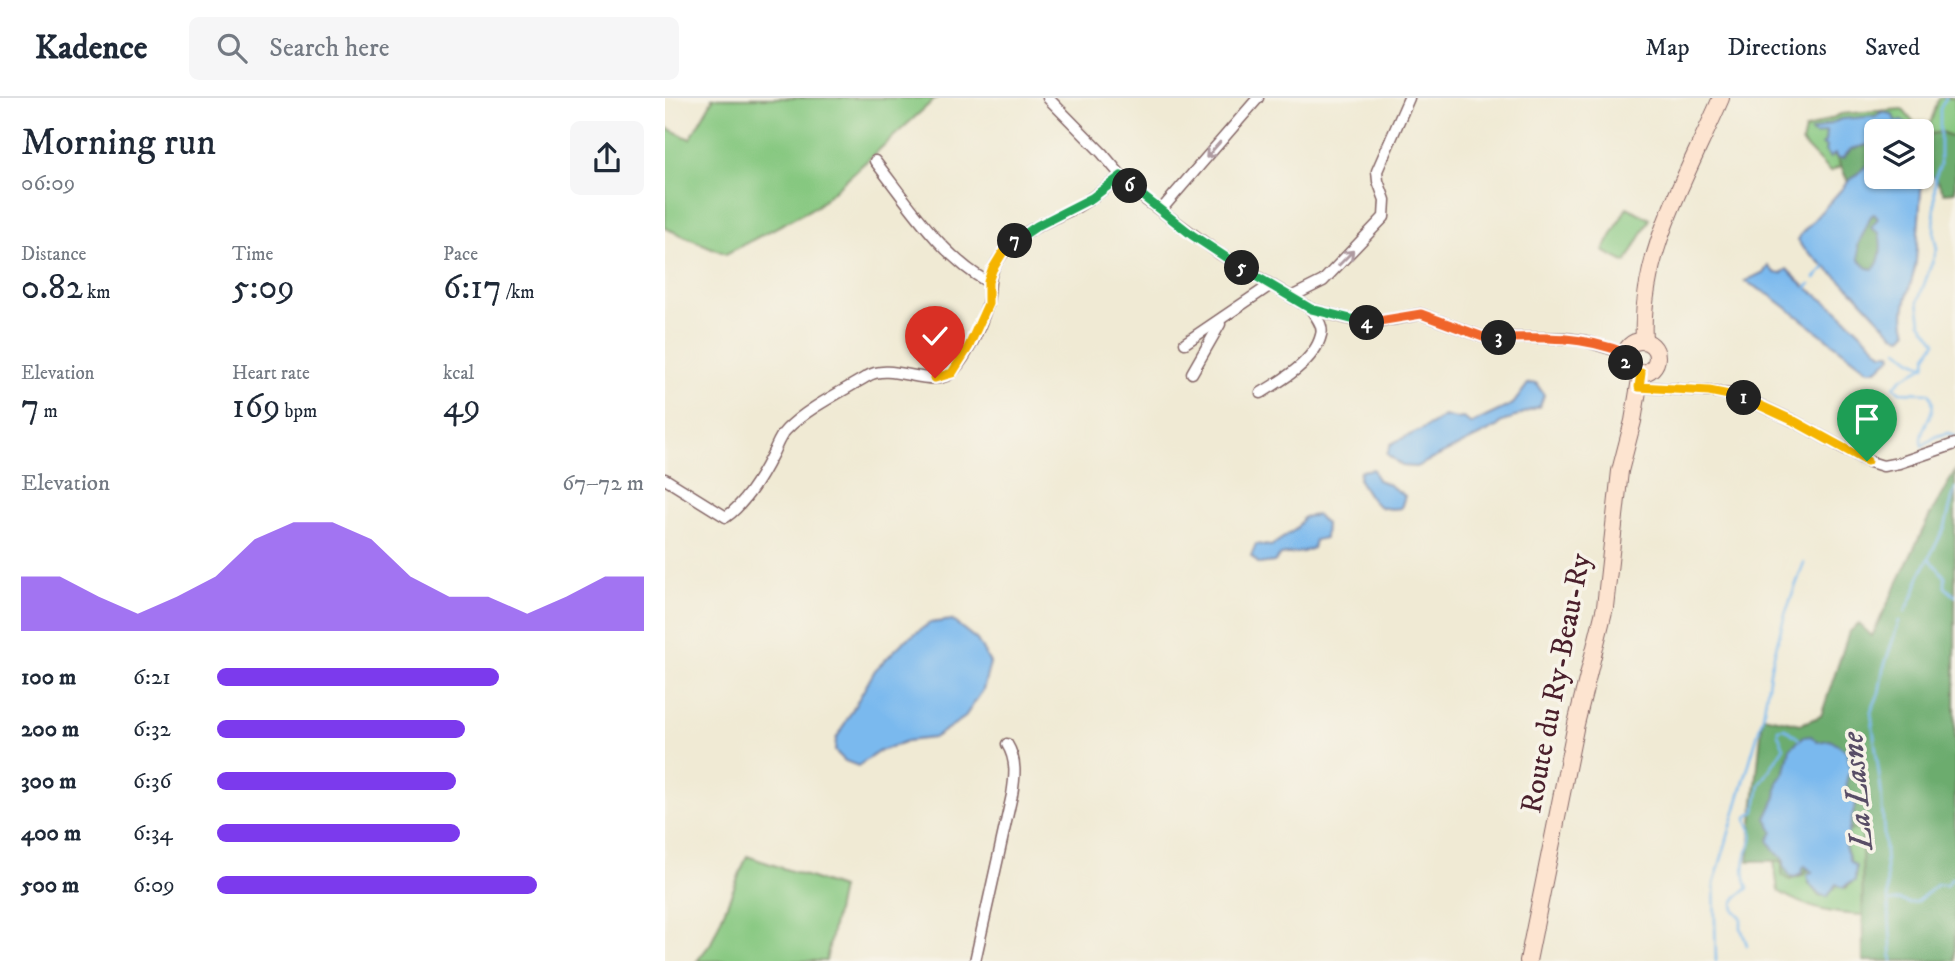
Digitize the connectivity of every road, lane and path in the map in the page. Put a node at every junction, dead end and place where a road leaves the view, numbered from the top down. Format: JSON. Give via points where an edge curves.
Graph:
{"nodes":[{"id":1,"x":1048,"y":98,"type":"edge"},
{"id":2,"x":1409,"y":98,"type":"edge"},
{"id":3,"x":1721,"y":98,"type":"edge"},
{"id":4,"x":1255,"y":99,"type":"edge"},
{"id":5,"x":875,"y":161,"type":"dead end"},
{"id":6,"x":1121,"y":176,"type":"junction"},
{"id":7,"x":1161,"y":210,"type":"junction"},
{"id":8,"x":988,"y":282,"type":"junction"},
{"id":9,"x":1269,"y":286,"type":"junction"},
{"id":10,"x":1291,"y":298,"type":"junction"},
{"id":11,"x":1311,"y":309,"type":"junction"},
{"id":12,"x":1223,"y":319,"type":"junction"},
{"id":13,"x":1644,"y":340,"type":"junction"},
{"id":14,"x":1185,"y":343,"type":"dead end"},
{"id":15,"x":1625,"y":353,"type":"junction"},
{"id":16,"x":1192,"y":373,"type":"dead end"},
{"id":17,"x":1640,"y":380,"type":"junction"},
{"id":18,"x":1261,"y":393,"type":"dead end"},
{"id":19,"x":1955,"y":444,"type":"edge"},
{"id":20,"x":665,"y":479,"type":"edge"},
{"id":21,"x":1007,"y":744,"type":"dead end"},
{"id":22,"x":975,"y":961,"type":"edge"},
{"id":23,"x":1528,"y":961,"type":"edge"}],
"edges":[{"from":1,"to":6,"type":"street"},
{"from":10,"to":2,"type":"street","one_way":true,"via":[[1323,281],[1384,217],[1385,200],[1377,171]]},
{"from":3,"to":13,"type":"street","via":[[1660,233],[1643,321]]},
{"from":4,"to":7,"type":"street","one_way":true},
{"from":5,"to":8,"type":"street","via":[[928,229],[971,272]]},
{"from":6,"to":7,"type":"street"},
{"from":6,"to":8,"type":"street","via":[[1092,198],[1015,241],[997,261]]},
{"from":7,"to":9,"type":"street"},
{"from":8,"to":20,"type":"street","via":[[988,304],[952,373],[935,378],[875,372],[801,418],[785,431],[755,482],[726,517]]},
{"from":9,"to":10,"type":"street"},
{"from":9,"to":12,"type":"street"},
{"from":10,"to":11,"type":"street"},
{"from":11,"to":15,"type":"street","via":[[1368,324],[1421,314],[1483,337],[1565,338]]},
{"from":11,"to":18,"type":"street","via":[[1322,335],[1292,374]]},
{"from":12,"to":14,"type":"street"},
{"from":12,"to":16,"type":"street"},
{"from":13,"to":15,"type":"street","via":[[1632,343]]},
{"from":13,"to":17,"type":"street","via":[[1658,355],[1655,366]]},
{"from":15,"to":17,"type":"street","via":[[1628,367]]},
{"from":17,"to":19,"type":"street","via":[[1740,396],[1883,466]]},
{"from":17,"to":23,"type":"street","name":"Route du Ry-Beau-Ry","via":[[1620,471],[1605,607]]},
{"from":21,"to":22,"type":"street","via":[[1014,763],[1012,795]]}]}
